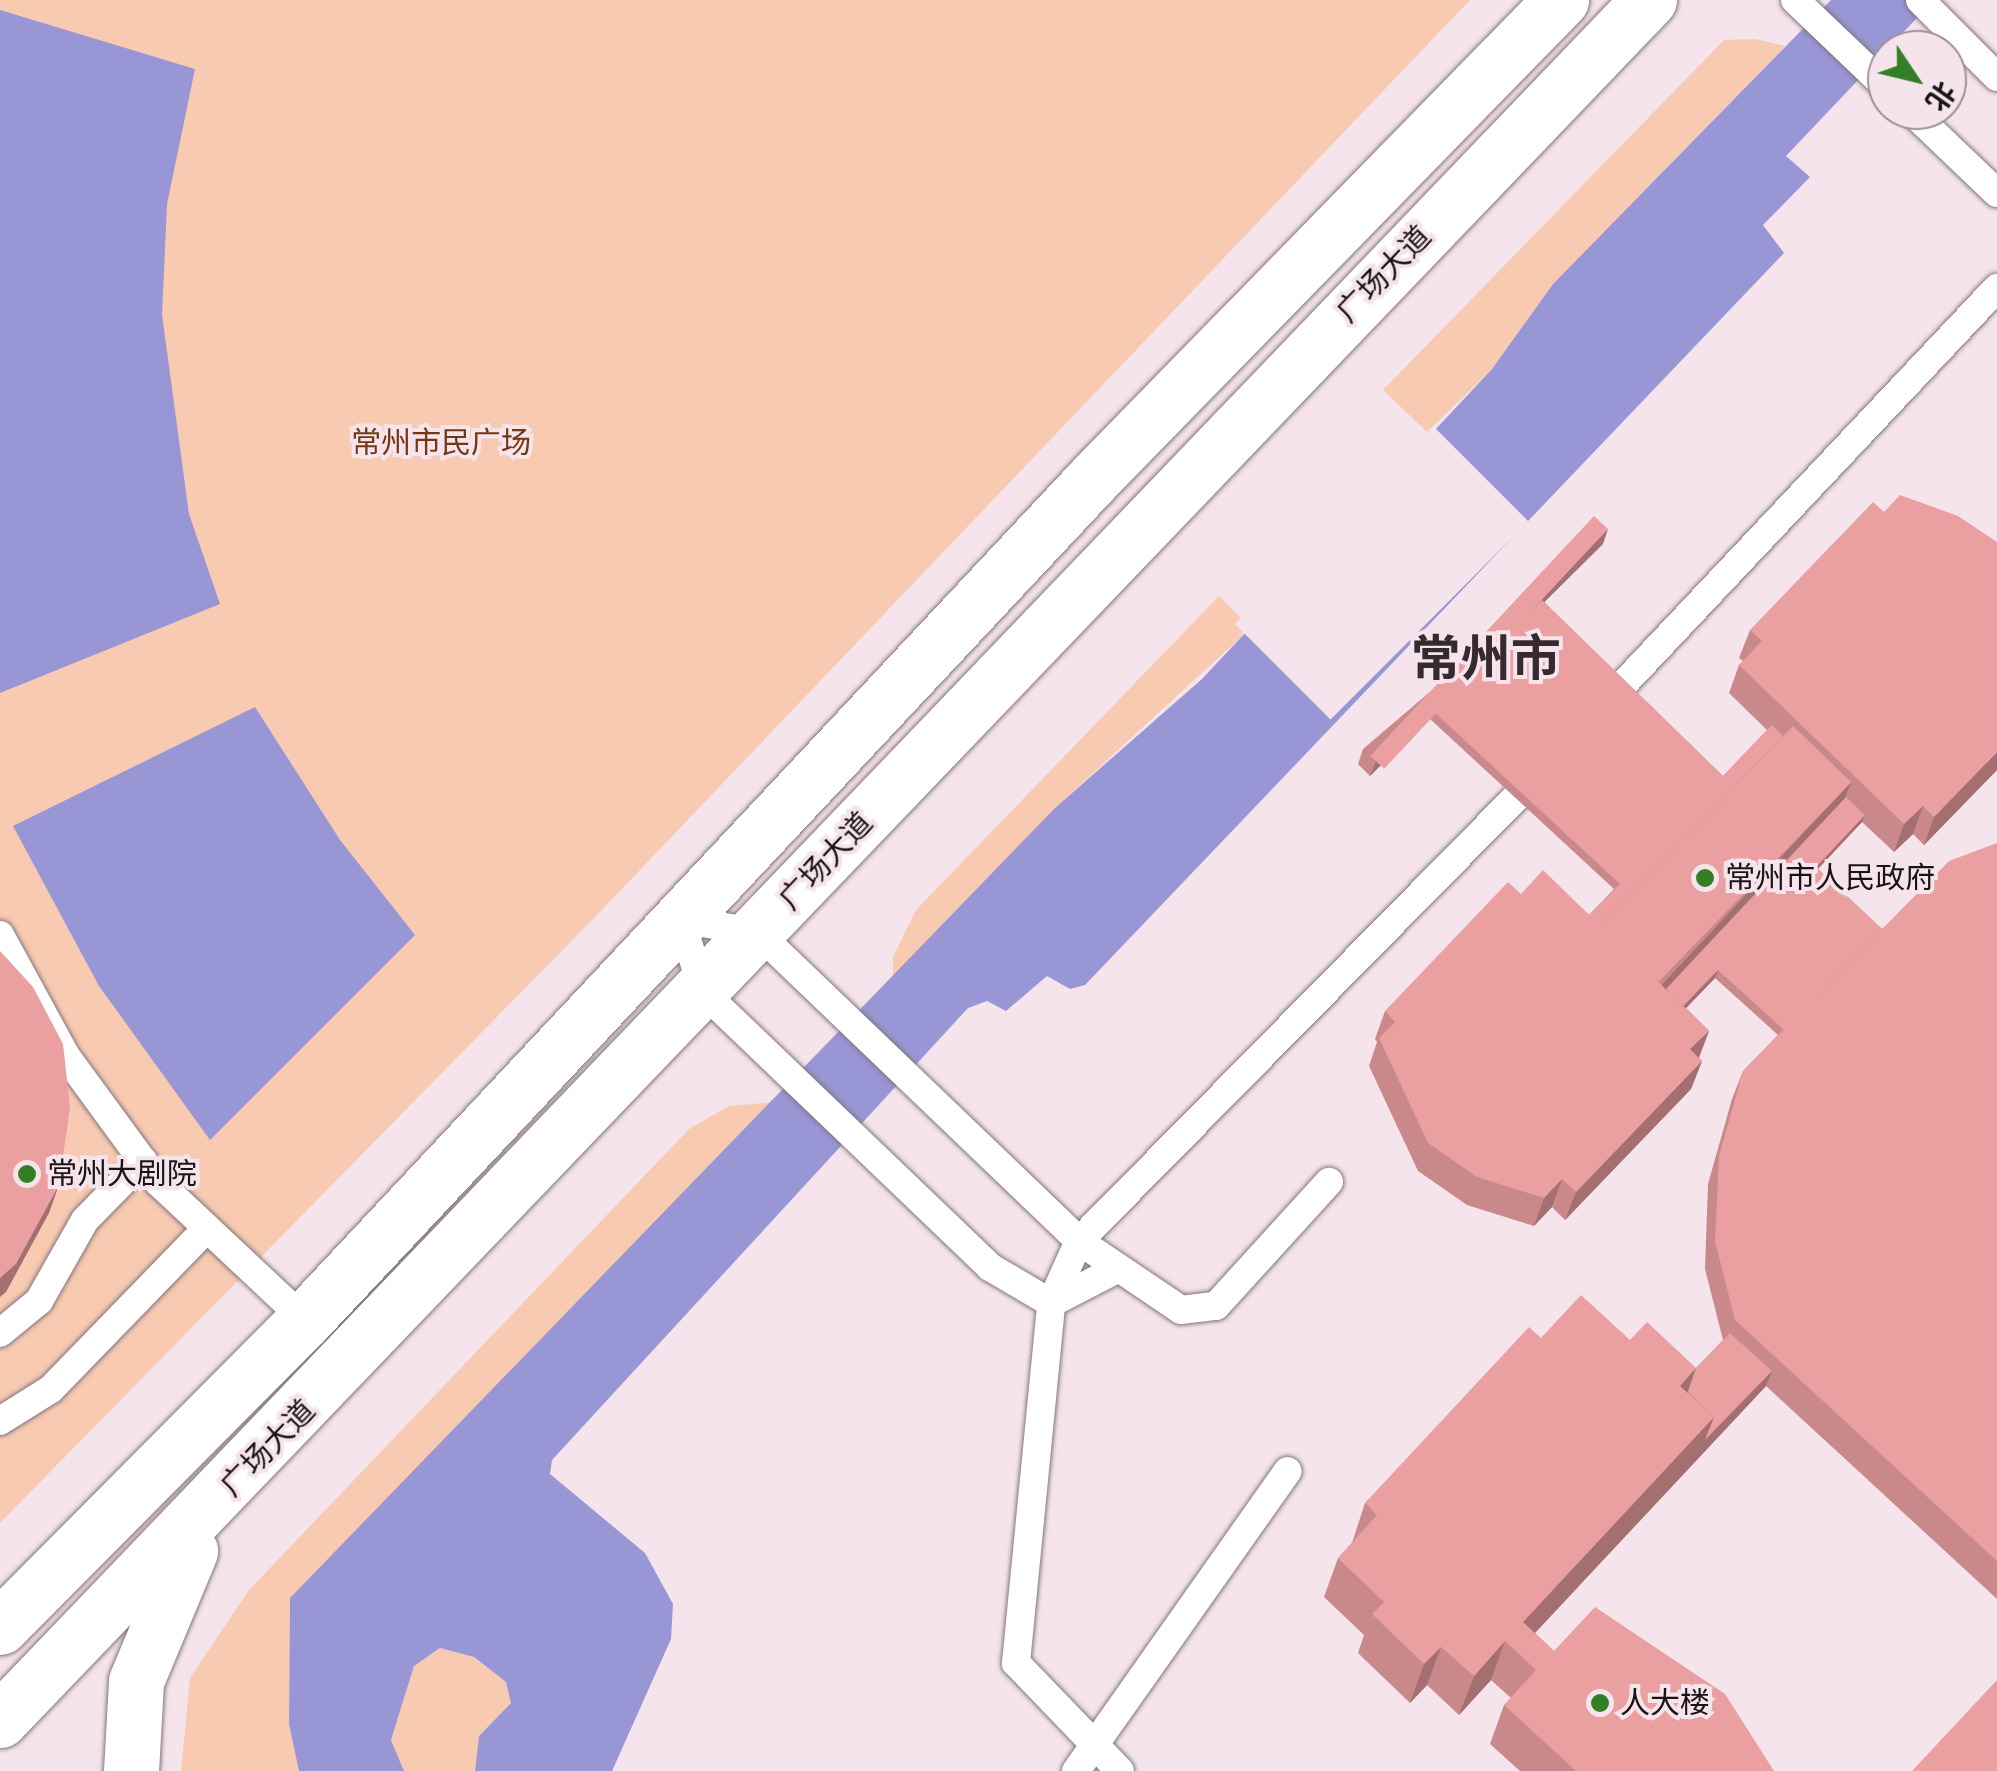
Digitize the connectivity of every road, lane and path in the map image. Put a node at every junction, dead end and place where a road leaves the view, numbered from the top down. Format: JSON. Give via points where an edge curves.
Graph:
{"nodes":[{"id":1,"x":1561,"y":0,"type":"edge"},
{"id":2,"x":1649,"y":0,"type":"edge"},
{"id":3,"x":1920,"y":0,"type":"edge"},
{"id":4,"x":1797,"y":2,"type":"edge"},
{"id":5,"x":1867,"y":69,"type":"edge"},
{"id":6,"x":1997,"y":77,"type":"edge"},
{"id":7,"x":1931,"y":130,"type":"edge"},
{"id":8,"x":1997,"y":193,"type":"edge"},
{"id":9,"x":1997,"y":288,"type":"edge"},
{"id":10,"x":681,"y":919,"type":"junction"},
{"id":11,"x":0,"y":934,"type":"edge"},
{"id":12,"x":758,"y":934,"type":"junction"},
{"id":13,"x":703,"y":992,"type":"junction"},
{"id":14,"x":144,"y":1161,"type":"junction"},
{"id":15,"x":1329,"y":1182,"type":"dead end"},
{"id":16,"x":207,"y":1228,"type":"junction"},
{"id":17,"x":1080,"y":1242,"type":"junction"},
{"id":18,"x":1117,"y":1269,"type":"junction"},
{"id":19,"x":1051,"y":1303,"type":"junction"},
{"id":20,"x":305,"y":1320,"type":"junction"},
{"id":21,"x":0,"y":1333,"type":"edge"},
{"id":22,"x":0,"y":1421,"type":"edge"},
{"id":23,"x":1288,"y":1472,"type":"dead end"},
{"id":24,"x":227,"y":1491,"type":"junction"},
{"id":25,"x":12,"y":1619,"type":"edge"},
{"id":26,"x":0,"y":1664,"type":"edge"},
{"id":27,"x":0,"y":1720,"type":"edge"},
{"id":28,"x":1095,"y":1747,"type":"junction"},
{"id":29,"x":131,"y":1771,"type":"edge"},
{"id":30,"x":1076,"y":1771,"type":"edge"},
{"id":31,"x":1120,"y":1771,"type":"edge"}],
"edges":[{"from":1,"to":10,"type":"street","name":"广场大道"},
{"from":2,"to":12,"type":"street","name":"广场大道"},
{"from":3,"to":6,"type":"lane"},
{"from":4,"to":5,"type":"lane"},
{"from":7,"to":8,"type":"lane"},
{"from":9,"to":17,"type":"lane","via":[[1571,740]]},
{"from":10,"to":12,"type":"lane"},
{"from":10,"to":13,"type":"lane"},
{"from":10,"to":20,"type":"street","name":"广场大道"},
{"from":11,"to":14,"type":"lane","via":[[66,1056]]},
{"from":12,"to":13,"type":"street","name":"广场大道"},
{"from":12,"to":17,"type":"lane"},
{"from":13,"to":19,"type":"lane","via":[[990,1267]]},
{"from":13,"to":24,"type":"street","name":"广场大道"},
{"from":14,"to":16,"type":"lane"},
{"from":14,"to":21,"type":"lane","via":[[85,1220],[39,1301]]},
{"from":15,"to":18,"type":"lane","via":[[1216,1306],[1181,1310]]},
{"from":16,"to":20,"type":"lane"},
{"from":16,"to":22,"type":"lane","via":[[51,1389]]},
{"from":17,"to":18,"type":"lane"},
{"from":17,"to":19,"type":"lane"},
{"from":18,"to":19,"type":"lane"},
{"from":19,"to":28,"type":"lane","via":[[1013,1629],[1016,1662],[1035,1691]]},
{"from":20,"to":25,"type":"street","name":"广场大道"},
{"from":23,"to":28,"type":"lane"},
{"from":24,"to":27,"type":"street","name":"广场大道"},
{"from":24,"to":29,"type":"street","via":[[172,1580],[136,1680]]},
{"from":25,"to":26,"type":"street","name":"广场大道"},
{"from":28,"to":30,"type":"lane"},
{"from":28,"to":31,"type":"lane"}]}
